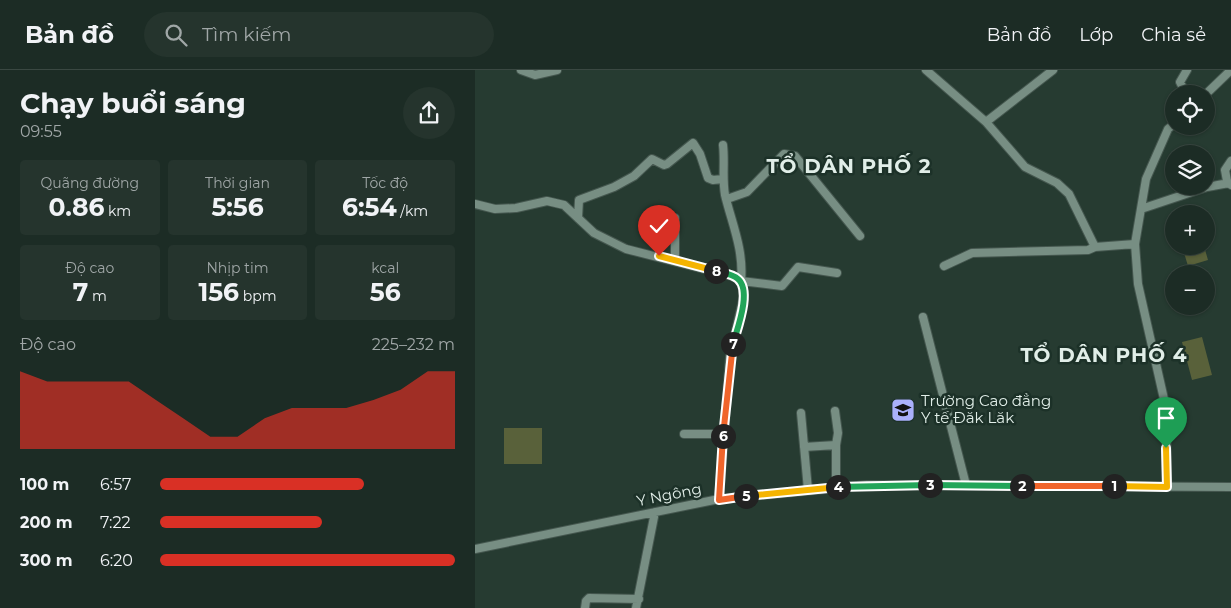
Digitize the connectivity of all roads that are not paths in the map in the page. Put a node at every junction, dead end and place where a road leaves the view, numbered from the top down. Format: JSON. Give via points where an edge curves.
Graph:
{"nodes":[{"id":1,"x":521,"y":70,"type":"edge"},
{"id":2,"x":925,"y":70,"type":"edge"},
{"id":3,"x":1053,"y":70,"type":"edge"},
{"id":4,"x":1187,"y":70,"type":"edge"},
{"id":5,"x":1231,"y":70,"type":"edge"},
{"id":6,"x":553,"y":71,"type":"edge"},
{"id":7,"x":1182,"y":85,"type":"edge"},
{"id":8,"x":1215,"y":85,"type":"edge"},
{"id":9,"x":986,"y":122,"type":"junction"},
{"id":10,"x":1165,"y":135,"type":"edge"},
{"id":11,"x":723,"y":145,"type":"dead end"},
{"id":12,"x":1231,"y":161,"type":"edge"},
{"id":13,"x":723,"y":179,"type":"junction"},
{"id":14,"x":1229,"y":183,"type":"edge"},
{"id":15,"x":727,"y":199,"type":"junction"},
{"id":16,"x":475,"y":204,"type":"edge"},
{"id":17,"x":1141,"y":209,"type":"junction"},
{"id":18,"x":578,"y":218,"type":"junction"},
{"id":19,"x":675,"y":218,"type":"dead end"},
{"id":20,"x":860,"y":236,"type":"dead end"},
{"id":21,"x":1135,"y":244,"type":"junction"},
{"id":22,"x":1095,"y":247,"type":"junction"},
{"id":23,"x":675,"y":260,"type":"junction"},
{"id":24,"x":944,"y":266,"type":"dead end"},
{"id":25,"x":837,"y":272,"type":"dead end"},
{"id":26,"x":741,"y":281,"type":"junction"},
{"id":27,"x":923,"y":317,"type":"dead end"},
{"id":28,"x":835,"y":411,"type":"dead end"},
{"id":29,"x":801,"y":413,"type":"dead end"},
{"id":30,"x":684,"y":434,"type":"dead end"},
{"id":31,"x":723,"y":434,"type":"junction"},
{"id":32,"x":836,"y":445,"type":"junction"},
{"id":33,"x":804,"y":447,"type":"junction"},
{"id":34,"x":966,"y":485,"type":"junction"},
{"id":35,"x":1167,"y":487,"type":"junction"},
{"id":36,"x":1231,"y":487,"type":"edge"},
{"id":37,"x":836,"y":488,"type":"junction"},
{"id":38,"x":808,"y":490,"type":"junction"},
{"id":39,"x":719,"y":500,"type":"junction"},
{"id":40,"x":655,"y":512,"type":"junction"},
{"id":41,"x":475,"y":549,"type":"edge"},
{"id":42,"x":639,"y":599,"type":"junction"},
{"id":43,"x":585,"y":608,"type":"edge"},
{"id":44,"x":636,"y":608,"type":"edge"}],
"edges":[{"from":1,"to":6,"type":"street","via":[[535,75]]},
{"from":2,"to":9,"type":"street"},
{"from":3,"to":9,"type":"street"},
{"from":4,"to":7,"type":"street"},
{"from":5,"to":8,"type":"street"},
{"from":9,"to":22,"type":"street","via":[[1025,167],[1057,183],[1069,194]]},
{"from":10,"to":17,"type":"street","via":[[1146,179]]},
{"from":11,"to":13,"type":"street"},
{"from":12,"to":14,"type":"street","via":[[1225,170]]},
{"from":13,"to":15,"type":"street"},
{"from":13,"to":18,"type":"street","via":[[708,178],[693,143],[667,164],[652,159],[634,176],[579,200]]},
{"from":14,"to":17,"type":"street"},
{"from":15,"to":20,"type":"street","via":[[747,192],[784,154],[795,156]]},
{"from":15,"to":26,"type":"street","via":[[738,238]]},
{"from":16,"to":18,"type":"street","via":[[495,209],[547,202],[564,205]]},
{"from":17,"to":21,"type":"street"},
{"from":18,"to":23,"type":"street","via":[[593,233],[626,249]]},
{"from":19,"to":23,"type":"street"},
{"from":21,"to":22,"type":"street"},
{"from":21,"to":35,"type":"street","via":[[1138,284],[1166,408]]},
{"from":22,"to":24,"type":"street","via":[[1087,250],[972,253]]},
{"from":23,"to":26,"type":"street"},
{"from":25,"to":26,"type":"street","via":[[798,267],[782,286]]},
{"from":26,"to":31,"type":"street","via":[[744,292],[730,357]]},
{"from":27,"to":34,"type":"street"},
{"from":28,"to":32,"type":"street"},
{"from":29,"to":33,"type":"street"},
{"from":30,"to":31,"type":"street"},
{"from":31,"to":39,"type":"street"},
{"from":32,"to":33,"type":"street"},
{"from":32,"to":37,"type":"street"},
{"from":33,"to":38,"type":"street"},
{"from":34,"to":35,"type":"street","name":"Y Ngông"},
{"from":34,"to":37,"type":"street","name":"Y Ngông"},
{"from":35,"to":36,"type":"street","name":"Y Ngông"},
{"from":37,"to":38,"type":"street","name":"Y Ngông"},
{"from":38,"to":39,"type":"street","name":"Y Ngông"},
{"from":39,"to":40,"type":"street","name":"Y Ngông"},
{"from":40,"to":41,"type":"street","name":"Y Ngông"},
{"from":40,"to":42,"type":"street"},
{"from":42,"to":43,"type":"street","via":[[589,598]]},
{"from":42,"to":44,"type":"street"}]}
